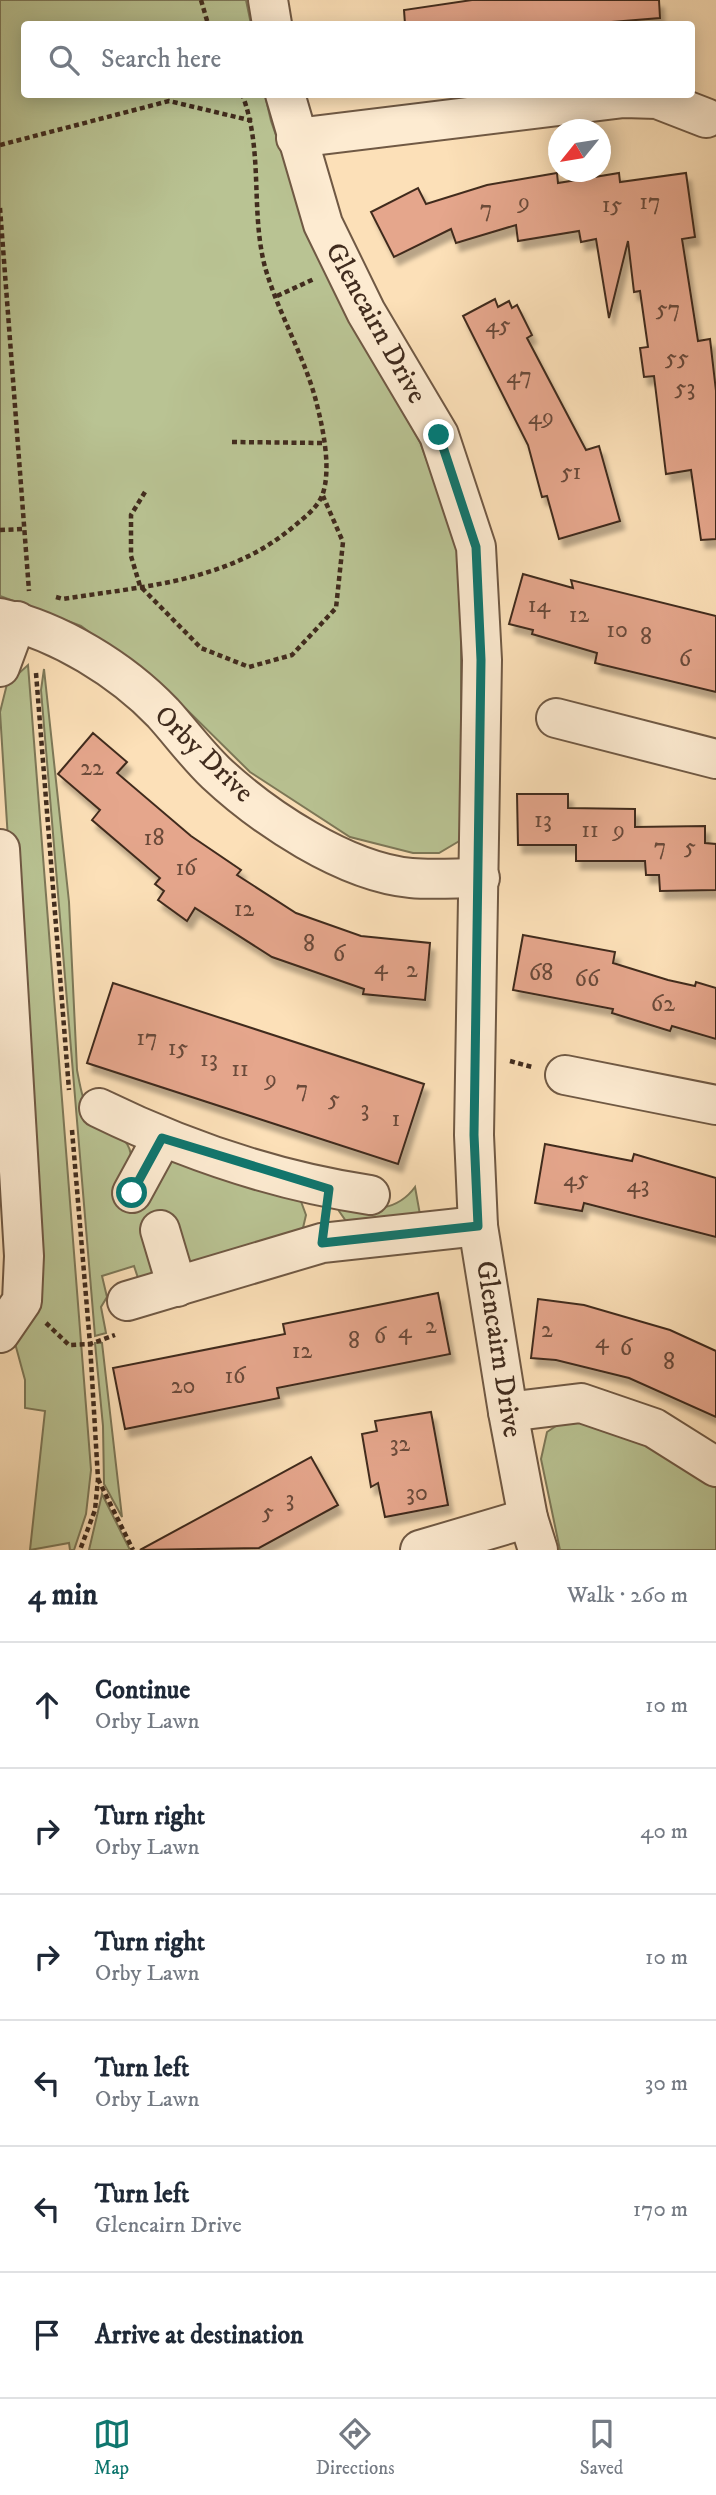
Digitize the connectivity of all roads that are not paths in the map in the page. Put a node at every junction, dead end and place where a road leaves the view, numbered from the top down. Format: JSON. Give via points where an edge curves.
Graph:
{"nodes":[{"id":1,"x":268,"y":0,"type":"edge"},
{"id":2,"x":272,"y":21,"type":"edge"},
{"id":3,"x":286,"y":98,"type":"edge"},
{"id":4,"x":713,"y":121,"type":"edge"},
{"id":5,"x":296,"y":138,"type":"junction"},
{"id":6,"x":28,"y":607,"type":"edge"},
{"id":7,"x":0,"y":667,"type":"edge"},
{"id":8,"x":556,"y":718,"type":"dead end"},
{"id":9,"x":716,"y":759,"type":"edge"},
{"id":10,"x":0,"y":849,"type":"edge"},
{"id":11,"x":480,"y":878,"type":"junction"},
{"id":12,"x":565,"y":1075,"type":"road end"},
{"id":13,"x":716,"y":1105,"type":"edge"},
{"id":14,"x":80,"y":1107,"type":"road end"},
{"id":15,"x":162,"y":1138,"type":"junction"},
{"id":16,"x":329,"y":1189,"type":"junction"},
{"id":17,"x":132,"y":1193,"type":"dead end"},
{"id":18,"x":370,"y":1195,"type":"dead end"},
{"id":19,"x":478,"y":1226,"type":"junction"},
{"id":20,"x":160,"y":1230,"type":"dead end"},
{"id":21,"x":322,"y":1243,"type":"junction"},
{"id":22,"x":177,"y":1287,"type":"junction"},
{"id":23,"x":121,"y":1318,"type":"road end"},
{"id":24,"x":0,"y":1333,"type":"edge"},
{"id":25,"x":508,"y":1412,"type":"junction"},
{"id":26,"x":716,"y":1467,"type":"edge"},
{"id":27,"x":533,"y":1534,"type":"edge"},
{"id":28,"x":420,"y":1550,"type":"edge"}],
"edges":[{"from":1,"to":2,"type":"street"},
{"from":3,"to":5,"type":"street","name":"Glencairn Drive"},
{"from":4,"to":5,"type":"street","via":[[657,99],[624,98]]},
{"from":5,"to":11,"type":"street","name":"Glencairn Drive","via":[[323,224],[366,312],[439,435],[476,547],[481,660]]},
{"from":6,"to":7,"type":"street"},
{"from":6,"to":11,"type":"street","name":"Orby Drive","via":[[161,711],[216,773],[271,817],[332,853],[369,868],[409,878]]},
{"from":8,"to":9,"type":"street"},
{"from":10,"to":24,"type":"street","via":[[24,1256],[22,1301]]},
{"from":11,"to":19,"type":"street","name":"Glencairn Drive","via":[[474,1135]]},
{"from":12,"to":13,"type":"street"},
{"from":14,"to":15,"type":"street"},
{"from":15,"to":16,"type":"street"},
{"from":15,"to":17,"type":"street"},
{"from":16,"to":18,"type":"street"},
{"from":16,"to":21,"type":"street"},
{"from":19,"to":21,"type":"street"},
{"from":19,"to":25,"type":"street","name":"Glencairn Drive"},
{"from":20,"to":22,"type":"street"},
{"from":21,"to":22,"type":"street"},
{"from":22,"to":23,"type":"street"},
{"from":25,"to":26,"type":"street","via":[[581,1403],[654,1428]]},
{"from":25,"to":27,"type":"street","name":"Glencairn Drive"},
{"from":27,"to":28,"type":"street"}]}
